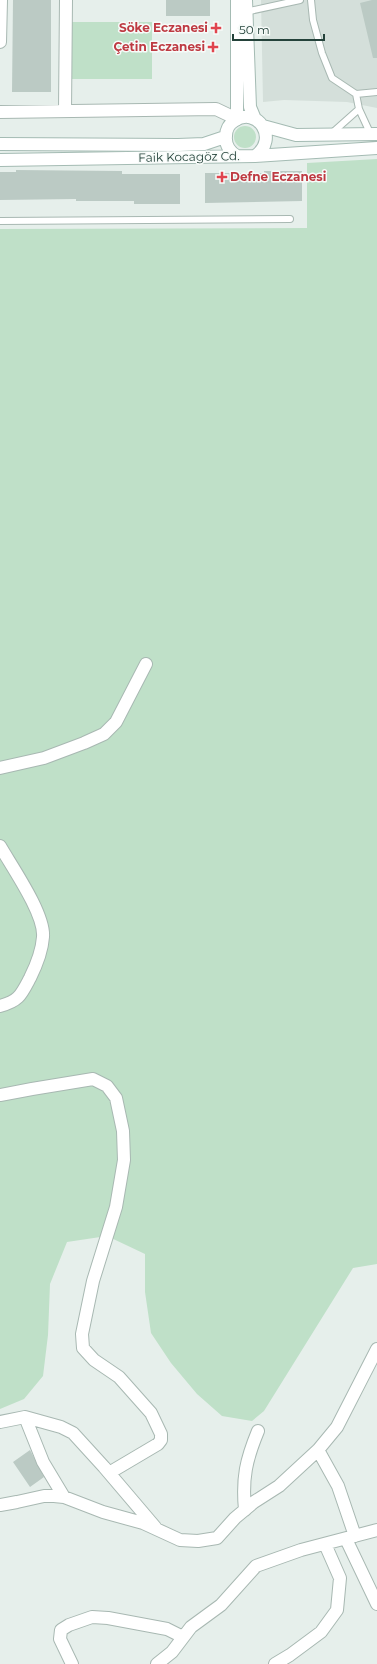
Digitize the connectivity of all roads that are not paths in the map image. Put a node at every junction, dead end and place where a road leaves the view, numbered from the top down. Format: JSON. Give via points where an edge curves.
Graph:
{"nodes":[{"id":1,"x":1,"y":0,"type":"edge"},
{"id":2,"x":66,"y":0,"type":"edge"},
{"id":3,"x":237,"y":0,"type":"edge"},
{"id":4,"x":300,"y":0,"type":"edge"},
{"id":5,"x":311,"y":0,"type":"edge"},
{"id":6,"x":243,"y":9,"type":"edge"},
{"id":7,"x":0,"y":42,"type":"edge"},
{"id":8,"x":377,"y":92,"type":"edge"},
{"id":9,"x":356,"y":94,"type":"junction"},
{"id":10,"x":359,"y":109,"type":"junction"},
{"id":11,"x":65,"y":111,"type":"junction"},
{"id":12,"x":0,"y":112,"type":"edge"},
{"id":13,"x":238,"y":119,"type":"junction"},
{"id":14,"x":259,"y":122,"type":"junction"},
{"id":15,"x":374,"y":134,"type":"edge"},
{"id":16,"x":329,"y":135,"type":"junction"},
{"id":17,"x":225,"y":137,"type":"junction"},
{"id":18,"x":0,"y":144,"type":"edge"},
{"id":19,"x":377,"y":148,"type":"edge"},
{"id":20,"x":237,"y":156,"type":"junction"},
{"id":21,"x":255,"y":156,"type":"junction"},
{"id":22,"x":0,"y":160,"type":"edge"},
{"id":23,"x":290,"y":219,"type":"dead end"},
{"id":24,"x":0,"y":221,"type":"edge"},
{"id":25,"x":146,"y":664,"type":"dead end"},
{"id":26,"x":0,"y":768,"type":"edge"},
{"id":27,"x":0,"y":846,"type":"edge"},
{"id":28,"x":0,"y":1006,"type":"edge"},
{"id":29,"x":0,"y":1095,"type":"edge"},
{"id":30,"x":377,"y":1349,"type":"edge"},
{"id":31,"x":25,"y":1416,"type":"junction"},
{"id":32,"x":0,"y":1422,"type":"edge"},
{"id":33,"x":258,"y":1431,"type":"dead end"},
{"id":34,"x":318,"y":1450,"type":"junction"},
{"id":35,"x":109,"y":1473,"type":"junction"},
{"id":36,"x":64,"y":1497,"type":"junction"},
{"id":37,"x":0,"y":1504,"type":"edge"},
{"id":38,"x":245,"y":1510,"type":"junction"},
{"id":39,"x":158,"y":1530,"type":"junction"},
{"id":40,"x":377,"y":1530,"type":"edge"},
{"id":41,"x":350,"y":1537,"type":"junction"},
{"id":42,"x":325,"y":1544,"type":"junction"},
{"id":43,"x":377,"y":1604,"type":"edge"},
{"id":44,"x":183,"y":1637,"type":"junction"},
{"id":45,"x":72,"y":1664,"type":"edge"},
{"id":46,"x":157,"y":1664,"type":"edge"},
{"id":47,"x":275,"y":1664,"type":"edge"}],
"edges":[{"from":1,"to":7,"type":"street"},
{"from":2,"to":11,"type":"street"},
{"from":3,"to":6,"type":"street"},
{"from":4,"to":6,"type":"lane"},
{"from":5,"to":9,"type":"lane","via":[[313,20],[332,78]]},
{"from":6,"to":13,"type":"street"},
{"from":6,"to":14,"type":"street","via":[[250,107]]},
{"from":8,"to":9,"type":"lane"},
{"from":9,"to":10,"type":"lane"},
{"from":10,"to":15,"type":"lane"},
{"from":10,"to":16,"type":"lane"},
{"from":11,"to":12,"type":"street"},
{"from":11,"to":13,"type":"street","via":[[216,109]]},
{"from":13,"to":14,"type":"street","via":[[243,117]]},
{"from":13,"to":17,"type":"street","via":[[229,126]]},
{"from":14,"to":16,"type":"street","via":[[296,135]]},
{"from":14,"to":21,"type":"street","via":[[266,132],[266,143]]},
{"from":15,"to":16,"type":"street"},
{"from":17,"to":18,"type":"street","via":[[204,144],[178,146]]},
{"from":17,"to":20,"type":"street","via":[[229,148]]},
{"from":19,"to":21,"type":"street","name":"Faik Kocagöz Cd."},
{"from":20,"to":21,"type":"street","name":"Faik Kocagöz Cd."},
{"from":20,"to":22,"type":"street","name":"Faik Kocagöz Cd."},
{"from":23,"to":24,"type":"lane"},
{"from":25,"to":26,"type":"street","via":[[116,722],[104,734],[44,758]]},
{"from":27,"to":28,"type":"street","via":[[36,909],[44,937],[36,967],[22,994],[13,1003]]},
{"from":29,"to":35,"type":"street","via":[[93,1079],[107,1086],[116,1098],[123,1130],[124,1160],[116,1207],[93,1281],[82,1334],[83,1348],[94,1360],[119,1377],[151,1413],[161,1434],[161,1440]]},
{"from":30,"to":34,"type":"street","via":[[337,1427]]},
{"from":31,"to":32,"type":"street"},
{"from":31,"to":35,"type":"street","via":[[61,1426],[73,1433]]},
{"from":31,"to":36,"type":"street","via":[[43,1462]]},
{"from":33,"to":38,"type":"street","via":[[244,1475]]},
{"from":34,"to":38,"type":"street","via":[[279,1486]]},
{"from":34,"to":41,"type":"street","via":[[338,1486]]},
{"from":35,"to":39,"type":"street"},
{"from":36,"to":37,"type":"street","via":[[44,1496]]},
{"from":36,"to":39,"type":"street"},
{"from":38,"to":39,"type":"street","via":[[216,1538],[180,1540]]},
{"from":40,"to":41,"type":"street"},
{"from":41,"to":42,"type":"street"},
{"from":41,"to":43,"type":"street"},
{"from":42,"to":44,"type":"street","via":[[256,1566],[221,1605]]},
{"from":42,"to":47,"type":"street","via":[[340,1578],[338,1610],[321,1632]]},
{"from":44,"to":45,"type":"street","via":[[167,1629],[92,1617],[61,1630],[60,1639]]},
{"from":44,"to":46,"type":"street","via":[[172,1652]]}]}
